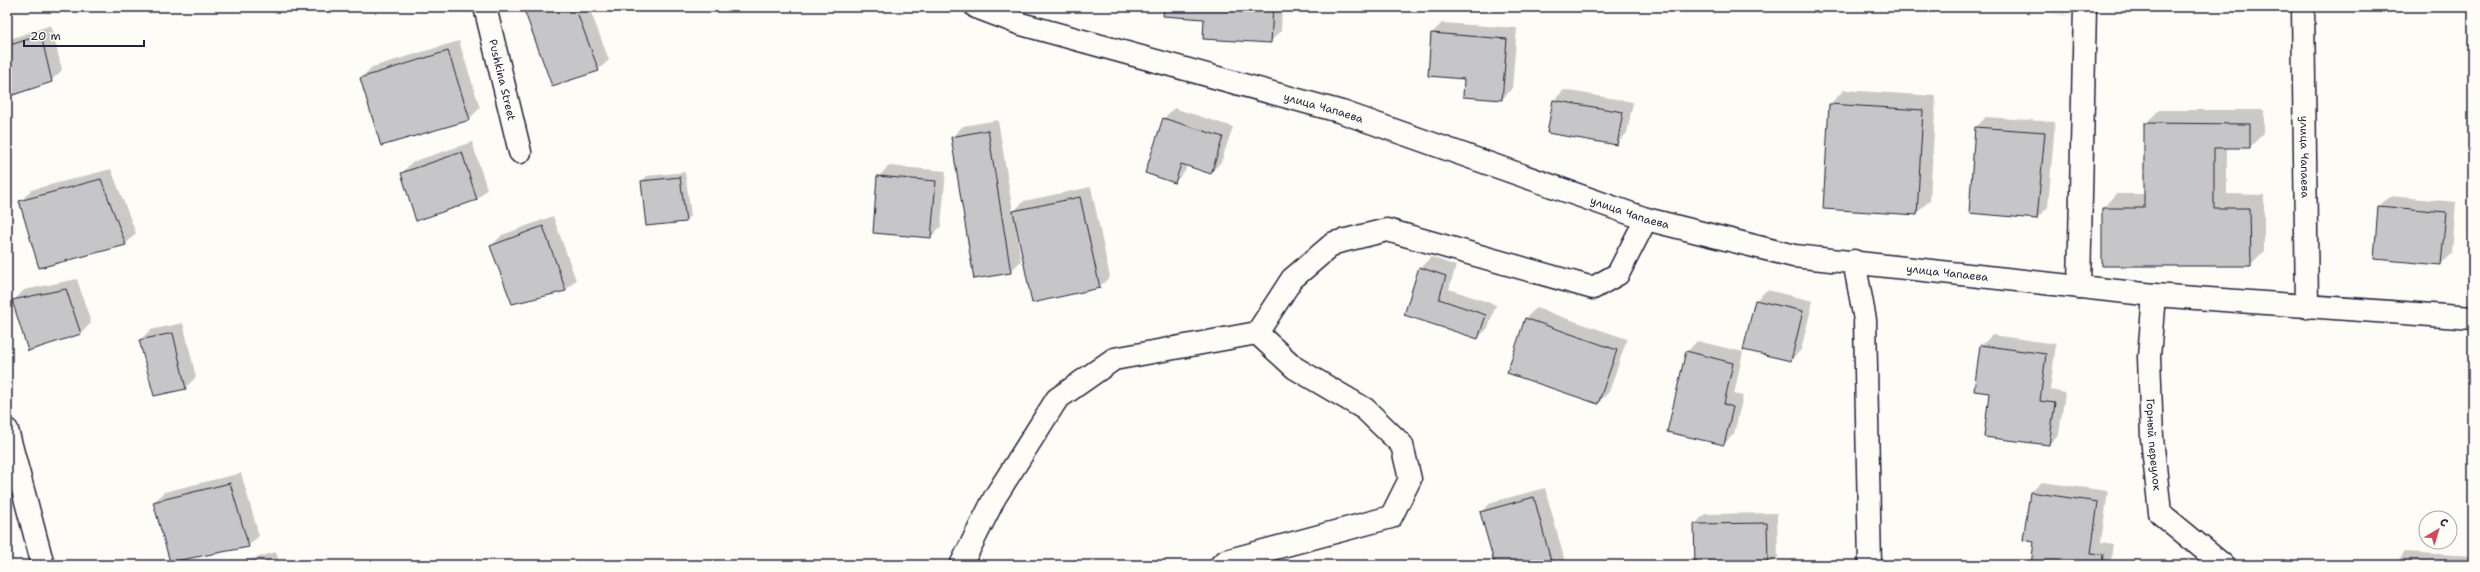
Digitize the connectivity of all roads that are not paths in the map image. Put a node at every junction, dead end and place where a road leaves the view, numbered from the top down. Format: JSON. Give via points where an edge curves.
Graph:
{"nodes":[{"id":1,"x":485,"y":7,"type":"edge"},
{"id":2,"x":976,"y":7,"type":"edge"},
{"id":3,"x":2086,"y":7,"type":"edge"},
{"id":4,"x":2303,"y":7,"type":"edge"},
{"id":5,"x":520,"y":152,"type":"dead end"},
{"id":6,"x":1646,"y":219,"type":"junction"},
{"id":7,"x":1854,"y":261,"type":"junction"},
{"id":8,"x":2079,"y":288,"type":"junction"},
{"id":9,"x":2154,"y":295,"type":"junction"},
{"id":10,"x":2307,"y":307,"type":"junction"},
{"id":11,"x":2473,"y":318,"type":"edge"},
{"id":12,"x":1257,"y":332,"type":"junction"},
{"id":13,"x":7,"y":430,"type":"edge"},
{"id":14,"x":43,"y":565,"type":"edge"},
{"id":15,"x":961,"y":565,"type":"edge"},
{"id":16,"x":1221,"y":565,"type":"edge"},
{"id":17,"x":1870,"y":565,"type":"edge"},
{"id":18,"x":2223,"y":565,"type":"edge"}],
"edges":[{"from":1,"to":5,"type":"street","name":"Pushkina Street"},
{"from":2,"to":6,"type":"street","name":"улица Чапаева","via":[[1028,27],[1342,112]]},
{"from":3,"to":8,"type":"street"},
{"from":4,"to":10,"type":"street","name":"улица Чапаева"},
{"from":6,"to":7,"type":"street","name":"улица Чапаева","via":[[1794,256]]},
{"from":6,"to":12,"type":"street","via":[[1618,274],[1593,288],[1387,230],[1334,243],[1292,279]]},
{"from":7,"to":8,"type":"street","name":"улица Чапаева"},
{"from":7,"to":17,"type":"street","via":[[1865,320]]},
{"from":8,"to":9,"type":"street","name":"улица Чапаева"},
{"from":9,"to":10,"type":"street","name":"улица Чапаева"},
{"from":9,"to":18,"type":"street","name":"Горный переулок","via":[[2149,364],[2152,438],[2160,513]]},
{"from":10,"to":11,"type":"street","name":"улица Чапаева"},
{"from":12,"to":15,"type":"street","via":[[1114,359],[1057,399],[995,497]]},
{"from":12,"to":16,"type":"street","via":[[1294,368],[1365,409],[1402,445],[1410,479],[1391,517],[1226,561]]},
{"from":13,"to":14,"type":"street"}]}
